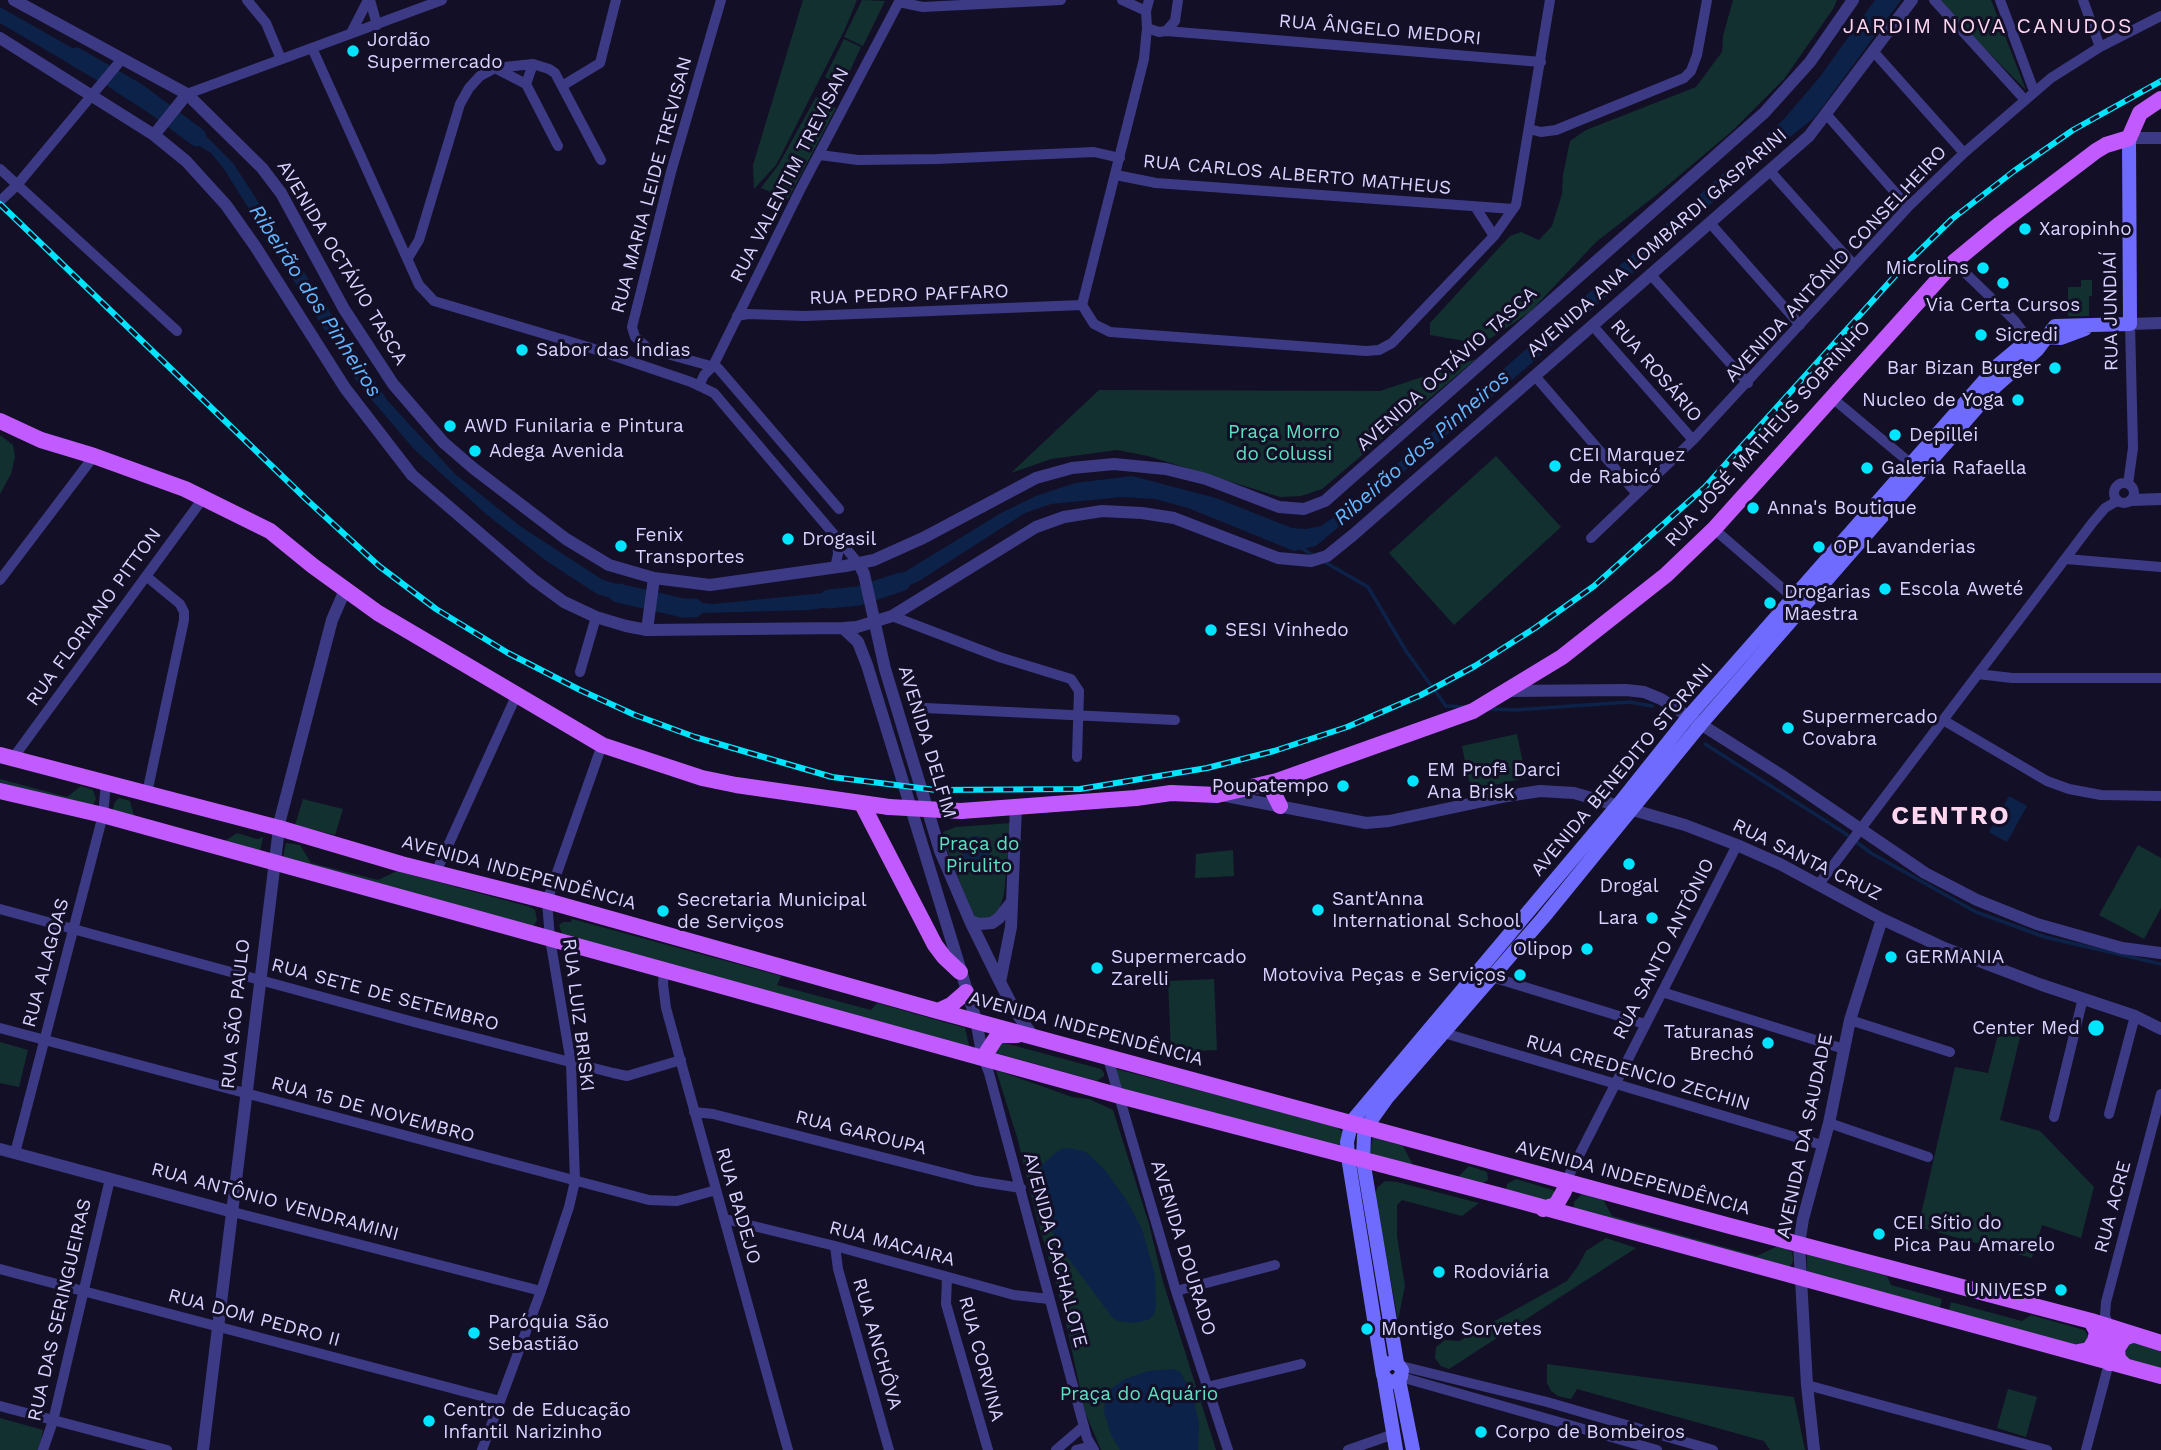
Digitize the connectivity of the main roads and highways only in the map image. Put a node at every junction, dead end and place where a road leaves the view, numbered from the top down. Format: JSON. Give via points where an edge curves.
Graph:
{"nodes":[{"id":1,"x":2161,"y":99,"type":"edge"},
{"id":2,"x":2129,"y":138,"type":"junction"},
{"id":3,"x":2130,"y":324,"type":"joint"},
{"id":4,"x":2047,"y":337,"type":"junction"},
{"id":5,"x":0,"y":421,"type":"edge"},
{"id":6,"x":1916,"y":468,"type":"junction"},
{"id":7,"x":6,"y":757,"type":"edge"},
{"id":8,"x":1278,"y":781,"type":"junction"},
{"id":9,"x":0,"y":791,"type":"edge"},
{"id":10,"x":862,"y":804,"type":"junction"},
{"id":11,"x":1280,"y":806,"type":"road end"},
{"id":12,"x":1625,"y":807,"type":"junction"},
{"id":13,"x":960,"y":972,"type":"road end"},
{"id":14,"x":1476,"y":973,"type":"junction"},
{"id":15,"x":1492,"y":977,"type":"junction"},
{"id":16,"x":966,"y":992,"type":"road end"},
{"id":17,"x":938,"y":1011,"type":"junction"},
{"id":18,"x":1429,"y":1029,"type":"junction"},
{"id":19,"x":1444,"y":1033,"type":"junction"},
{"id":20,"x":1033,"y":1036,"type":"junction"},
{"id":21,"x":983,"y":1058,"type":"junction"},
{"id":22,"x":1359,"y":1124,"type":"junction"},
{"id":23,"x":1355,"y":1158,"type":"junction"},
{"id":24,"x":1527,"y":1171,"type":"junction"},
{"id":25,"x":1566,"y":1181,"type":"junction"},
{"id":26,"x":1498,"y":1195,"type":"junction"},
{"id":27,"x":1543,"y":1209,"type":"junction"},
{"id":28,"x":2091,"y":1321,"type":"junction"},
{"id":29,"x":2110,"y":1328,"type":"junction"},
{"id":30,"x":2132,"y":1335,"type":"junction"},
{"id":31,"x":2161,"y":1343,"type":"edge"},
{"id":32,"x":2078,"y":1352,"type":"junction"},
{"id":33,"x":2117,"y":1365,"type":"junction"},
{"id":34,"x":1394,"y":1372,"type":"junction"},
{"id":35,"x":2161,"y":1376,"type":"edge"},
{"id":36,"x":1395,"y":1444,"type":"edge"},
{"id":37,"x":1413,"y":1450,"type":"edge"}],
"edges":[{"from":1,"to":2,"type":"main road","via":[[2140,113]]},
{"from":2,"to":3,"type":"main road","name":"RUA JUNDIAÍ"},
{"from":2,"to":8,"type":"main road","name":"RUA JOSÉ MATHEUS SOBRINHO","via":[[2096,151],[1954,262],[1714,529],[1666,575],[1562,657],[1473,710]]},
{"from":3,"to":4,"type":"main road","name":"AVENIDA BENEDITO STORANI","via":[[2057,326]]},
{"from":4,"to":6,"type":"main road","name":"AVENIDA BENEDITO STORANI"},
{"from":4,"to":6,"type":"main road","name":"AVENIDA BENEDITO STORANI","via":[[2027,341],[1997,366]]},
{"from":5,"to":10,"type":"main road","name":"RUA JOSÉ MATHEUS SOBRINHO","via":[[204,497],[271,531],[345,590],[420,639],[601,745],[702,778]]},
{"from":6,"to":12,"type":"main road","name":"AVENIDA BENEDITO STORANI","via":[[1695,720]]},
{"from":7,"to":17,"type":"main road","name":"AVENIDA INDEPENDÊNCIA"},
{"from":8,"to":10,"type":"main road","name":"RUA JOSÉ MATHEUS SOBRINHO","bridge":true,"via":[[1217,795],[1171,793],[961,811]]},
{"from":8,"to":11,"type":"main road","via":[[1274,794]]},
{"from":9,"to":21,"type":"main road"},
{"from":10,"to":13,"type":"main road","via":[[935,945]]},
{"from":12,"to":14,"type":"main road","name":"AVENIDA BENEDITO STORANI"},
{"from":12,"to":15,"type":"main road","name":"AVENIDA BENEDITO STORANI"},
{"from":14,"to":15,"type":"main road"},
{"from":14,"to":18,"type":"main road","name":"AVENIDA BENEDITO STORANI"},
{"from":15,"to":19,"type":"main road","name":"AVENIDA BENEDITO STORANI"},
{"from":16,"to":17,"type":"main road"},
{"from":17,"to":20,"type":"main road","name":"AVENIDA INDEPENDÊNCIA"},
{"from":18,"to":19,"type":"main road"},
{"from":18,"to":22,"type":"main road","name":"AVENIDA BENEDITO STORANI"},
{"from":19,"to":22,"type":"main road","name":"AVENIDA BENEDITO STORANI"},
{"from":20,"to":21,"type":"main road","via":[[1000,1035]]},
{"from":20,"to":22,"type":"main road","name":"AVENIDA INDEPENDÊNCIA"},
{"from":21,"to":23,"type":"main road"},
{"from":22,"to":23,"type":"main road","name":"AVENIDA BENEDITO STORANI","via":[[1364,1136]]},
{"from":22,"to":24,"type":"main road","name":"AVENIDA INDEPENDÊNCIA"},
{"from":23,"to":26,"type":"main road"},
{"from":23,"to":34,"type":"main road","name":"AVENIDA BENEDITO STORANI"},
{"from":24,"to":25,"type":"main road","name":"AVENIDA INDEPENDÊNCIA"},
{"from":24,"to":26,"type":"main road","via":[[1508,1176]]},
{"from":25,"to":27,"type":"main road","via":[[1556,1205]]},
{"from":25,"to":28,"type":"main road","name":"AVENIDA INDEPENDÊNCIA"},
{"from":26,"to":27,"type":"main road"},
{"from":27,"to":32,"type":"main road"},
{"from":28,"to":29,"type":"main road","name":"AVENIDA INDEPENDÊNCIA"},
{"from":28,"to":32,"type":"main road","via":[[2097,1332],[2095,1341],[2089,1350]]},
{"from":29,"to":30,"type":"main road","name":"AVENIDA INDEPENDÊNCIA"},
{"from":29,"to":33,"type":"main road","via":[[2104,1353]]},
{"from":30,"to":31,"type":"main road","name":"AVENIDA INDEPENDÊNCIA"},
{"from":30,"to":33,"type":"main road","via":[[2117,1349]]},
{"from":32,"to":33,"type":"main road"},
{"from":33,"to":35,"type":"main road"},
{"from":34,"to":36,"type":"main road","name":"AVENIDA BENEDITO STORANI"},
{"from":34,"to":37,"type":"main road","name":"AVENIDA BENEDITO STORANI"}]}
